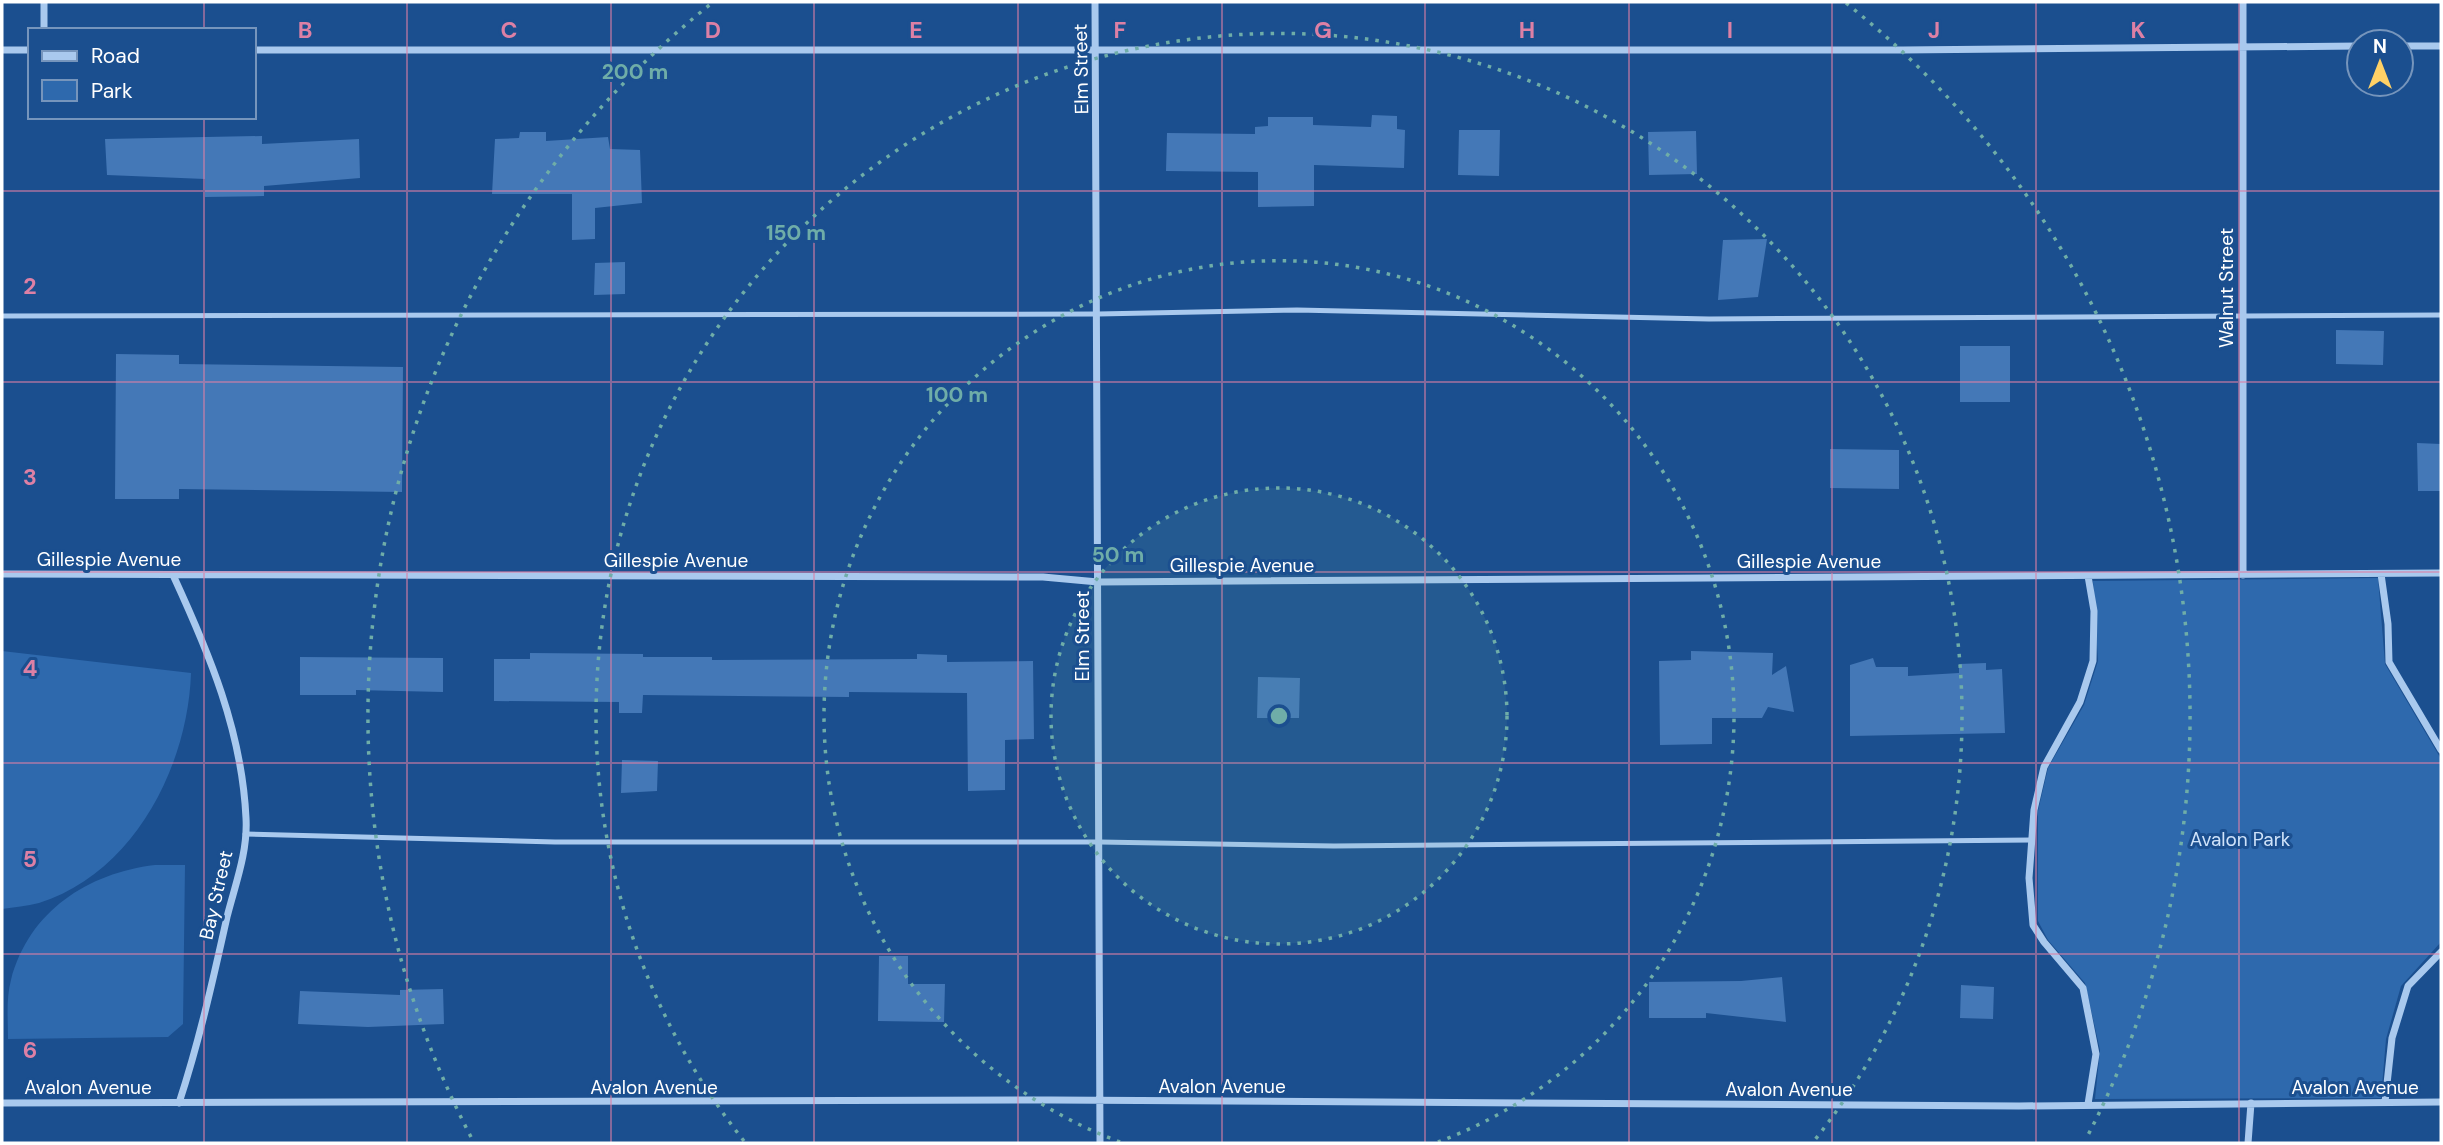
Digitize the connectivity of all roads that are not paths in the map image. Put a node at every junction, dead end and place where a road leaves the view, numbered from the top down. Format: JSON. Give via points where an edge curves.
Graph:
{"nodes":[{"id":1,"x":44,"y":2,"type":"edge"},
{"id":2,"x":1095,"y":2,"type":"edge"},
{"id":3,"x":2243,"y":2,"type":"edge"},
{"id":4,"x":44,"y":28,"type":"edge"},
{"id":5,"x":2243,"y":46,"type":"junction"},
{"id":6,"x":2345,"y":46,"type":"edge"},
{"id":7,"x":2415,"y":46,"type":"edge"},
{"id":8,"x":2441,"y":46,"type":"edge"},
{"id":9,"x":1098,"y":48,"type":"junction"},
{"id":10,"x":2,"y":50,"type":"edge"},
{"id":11,"x":28,"y":50,"type":"edge"},
{"id":12,"x":256,"y":50,"type":"edge"},
{"id":13,"x":1098,"y":314,"type":"junction"},
{"id":14,"x":2242,"y":315,"type":"junction"},
{"id":15,"x":2441,"y":315,"type":"edge"},
{"id":16,"x":2,"y":316,"type":"edge"},
{"id":17,"x":2441,"y":573,"type":"edge"},
{"id":18,"x":2,"y":574,"type":"edge"},
{"id":19,"x":2381,"y":574,"type":"junction"},
{"id":20,"x":173,"y":575,"type":"junction"},
{"id":21,"x":2243,"y":575,"type":"junction"},
{"id":22,"x":2088,"y":576,"type":"junction"},
{"id":23,"x":1098,"y":582,"type":"junction"},
{"id":24,"x":2441,"y":750,"type":"edge"},
{"id":25,"x":245,"y":834,"type":"junction"},
{"id":26,"x":2032,"y":840,"type":"junction"},
{"id":27,"x":1100,"y":842,"type":"junction"},
{"id":28,"x":2441,"y":952,"type":"edge"},
{"id":29,"x":1102,"y":1101,"type":"junction"},
{"id":30,"x":2385,"y":1102,"type":"junction"},
{"id":31,"x":2441,"y":1102,"type":"edge"},
{"id":32,"x":2,"y":1103,"type":"edge"},
{"id":33,"x":179,"y":1103,"type":"junction"},
{"id":34,"x":2251,"y":1103,"type":"junction"},
{"id":35,"x":2088,"y":1104,"type":"junction"},
{"id":36,"x":1100,"y":1143,"type":"edge"},
{"id":37,"x":2248,"y":1143,"type":"edge"}],
"edges":[{"from":1,"to":4,"type":"street"},
{"from":2,"to":9,"type":"street","name":"Elm Street"},
{"from":3,"to":5,"type":"street","name":"Walnut Street"},
{"from":5,"to":6,"type":"street"},
{"from":5,"to":9,"type":"street"},
{"from":5,"to":14,"type":"street","name":"Walnut Street"},
{"from":7,"to":8,"type":"street"},
{"from":9,"to":12,"type":"street"},
{"from":9,"to":13,"type":"street","name":"Elm Street"},
{"from":10,"to":11,"type":"street"},
{"from":13,"to":14,"type":"lane","via":[[1297,310],[1709,319]]},
{"from":13,"to":16,"type":"lane"},
{"from":13,"to":23,"type":"street","name":"Elm Street"},
{"from":14,"to":15,"type":"lane"},
{"from":14,"to":21,"type":"street","name":"Walnut Street"},
{"from":17,"to":19,"type":"street","name":"Gillespie Avenue"},
{"from":18,"to":20,"type":"street","name":"Gillespie Avenue"},
{"from":19,"to":21,"type":"street","name":"Gillespie Avenue"},
{"from":19,"to":24,"type":"street","via":[[2389,662]]},
{"from":20,"to":23,"type":"street","name":"Gillespie Avenue","via":[[1029,576]]},
{"from":20,"to":25,"type":"street","name":"Bay Street","via":[[213,664],[231,719],[243,783]]},
{"from":21,"to":22,"type":"street","name":"Gillespie Avenue"},
{"from":22,"to":23,"type":"street","name":"Gillespie Avenue"},
{"from":22,"to":26,"type":"street","via":[[2094,611],[2093,661],[2080,702],[2044,767]]},
{"from":23,"to":27,"type":"street","name":"Elm Street"},
{"from":25,"to":27,"type":"lane","via":[[555,842]]},
{"from":25,"to":33,"type":"street","name":"Bay Street","via":[[241,871],[197,1050]]},
{"from":26,"to":27,"type":"lane","via":[[1347,846]]},
{"from":26,"to":35,"type":"street","via":[[2033,925],[2083,988],[2094,1037],[2096,1054]]},
{"from":27,"to":29,"type":"street","name":"Elm Street"},
{"from":28,"to":30,"type":"street","via":[[2408,986],[2392,1038]]},
{"from":29,"to":33,"type":"street","name":"Avalon Avenue"},
{"from":29,"to":35,"type":"street","name":"Avalon Avenue"},
{"from":29,"to":36,"type":"street","name":"Elm Street"},
{"from":30,"to":31,"type":"street","name":"Avalon Avenue"},
{"from":30,"to":34,"type":"street","name":"Avalon Avenue"},
{"from":32,"to":33,"type":"street","name":"Avalon Avenue"},
{"from":34,"to":35,"type":"street","name":"Avalon Avenue"},
{"from":34,"to":37,"type":"street"}]}
